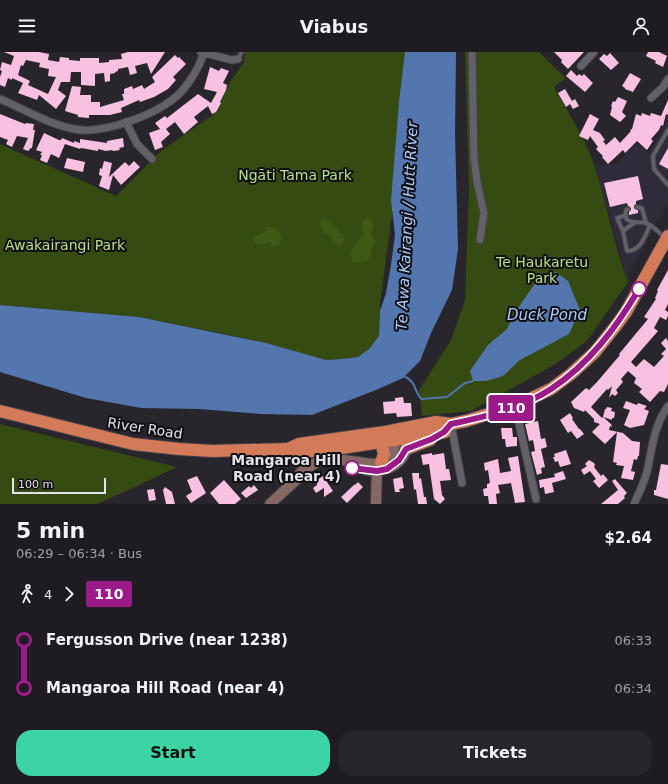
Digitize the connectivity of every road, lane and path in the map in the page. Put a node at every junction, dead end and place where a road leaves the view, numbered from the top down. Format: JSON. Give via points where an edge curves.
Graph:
{"nodes":[{"id":1,"x":202,"y":52,"type":"edge"},
{"id":2,"x":242,"y":52,"type":"edge"},
{"id":3,"x":472,"y":52,"type":"edge"},
{"id":4,"x":594,"y":52,"type":"edge"},
{"id":5,"x":238,"y":59,"type":"joint"},
{"id":6,"x":581,"y":66,"type":"dead end"},
{"id":7,"x":668,"y":79,"type":"edge"},
{"id":8,"x":650,"y":98,"type":"dead end"},
{"id":9,"x":0,"y":99,"type":"edge"},
{"id":10,"x":126,"y":122,"type":"junction"},
{"id":11,"x":668,"y":130,"type":"edge"},
{"id":12,"x":152,"y":159,"type":"dead end"},
{"id":13,"x":668,"y":185,"type":"edge"},
{"id":14,"x":637,"y":207,"type":"dead end"},
{"id":15,"x":628,"y":209,"type":"dead end"},
{"id":16,"x":626,"y":215,"type":"junction"},
{"id":17,"x":634,"y":223,"type":"junction"},
{"id":18,"x":648,"y":224,"type":"junction"},
{"id":19,"x":623,"y":231,"type":"junction"},
{"id":20,"x":667,"y":237,"type":"edge"},
{"id":21,"x":480,"y":240,"type":"dead end"},
{"id":22,"x":515,"y":406,"type":"junction"},
{"id":23,"x":668,"y":406,"type":"edge"},
{"id":24,"x":0,"y":411,"type":"edge"},
{"id":25,"x":448,"y":428,"type":"junction"},
{"id":26,"x":402,"y":437,"type":"junction"},
{"id":27,"x":381,"y":442,"type":"junction"},
{"id":28,"x":288,"y":449,"type":"junction"},
{"id":29,"x":378,"y":466,"type":"junction"},
{"id":30,"x":462,"y":483,"type":"dead end"},
{"id":31,"x":536,"y":499,"type":"dead end"},
{"id":32,"x":270,"y":504,"type":"edge"},
{"id":33,"x":376,"y":504,"type":"edge"},
{"id":34,"x":634,"y":504,"type":"edge"}],
"edges":[{"from":1,"to":5,"type":"street","via":[[232,60]]},
{"from":1,"to":10,"type":"street","via":[[192,79],[180,93],[162,106]]},
{"from":2,"to":5,"type":"lane"},
{"from":3,"to":21,"type":"street","via":[[474,158],[484,213]]},
{"from":4,"to":6,"type":"street"},
{"from":7,"to":8,"type":"street"},
{"from":9,"to":10,"type":"street","via":[[74,129],[97,130]]},
{"from":10,"to":12,"type":"street","via":[[137,144]]},
{"from":11,"to":13,"type":"lane","via":[[653,156],[654,169]]},
{"from":14,"to":18,"type":"lane","via":[[642,208]]},
{"from":15,"to":16,"type":"lane"},
{"from":16,"to":17,"type":"lane","via":[[628,220]]},
{"from":16,"to":19,"type":"lane","via":[[617,218]]},
{"from":17,"to":18,"type":"lane"},
{"from":17,"to":19,"type":"lane"},
{"from":18,"to":19,"type":"lane","via":[[642,242],[632,251],[627,251]]},
{"from":18,"to":20,"type":"lane"},
{"from":20,"to":22,"type":"highway","via":[[626,312],[595,352],[550,389]]},
{"from":22,"to":25,"type":"highway"},
{"from":22,"to":31,"type":"street"},
{"from":23,"to":34,"type":"street","via":[[656,431],[643,484]]},
{"from":24,"to":28,"type":"highway","name":"River Road","via":[[133,444],[179,449]]},
{"from":25,"to":26,"type":"highway","via":[[432,439]]},
{"from":25,"to":26,"type":"highway","via":[[436,422]]},
{"from":25,"to":30,"type":"street"},
{"from":26,"to":27,"type":"highway","name":"River Road"},
{"from":26,"to":28,"type":"highway","name":"River Road","via":[[299,444]]},
{"from":26,"to":29,"type":"main road","via":[[390,458]]},
{"from":26,"to":29,"type":"main road","via":[[396,464],[387,469]]},
{"from":27,"to":28,"type":"highway","name":"River Road","via":[[302,452]]},
{"from":27,"to":29,"type":"highway","via":[[384,454]]},
{"from":29,"to":32,"type":"main road","via":[[343,460],[323,460],[302,472]]},
{"from":29,"to":33,"type":"main road"}]}
